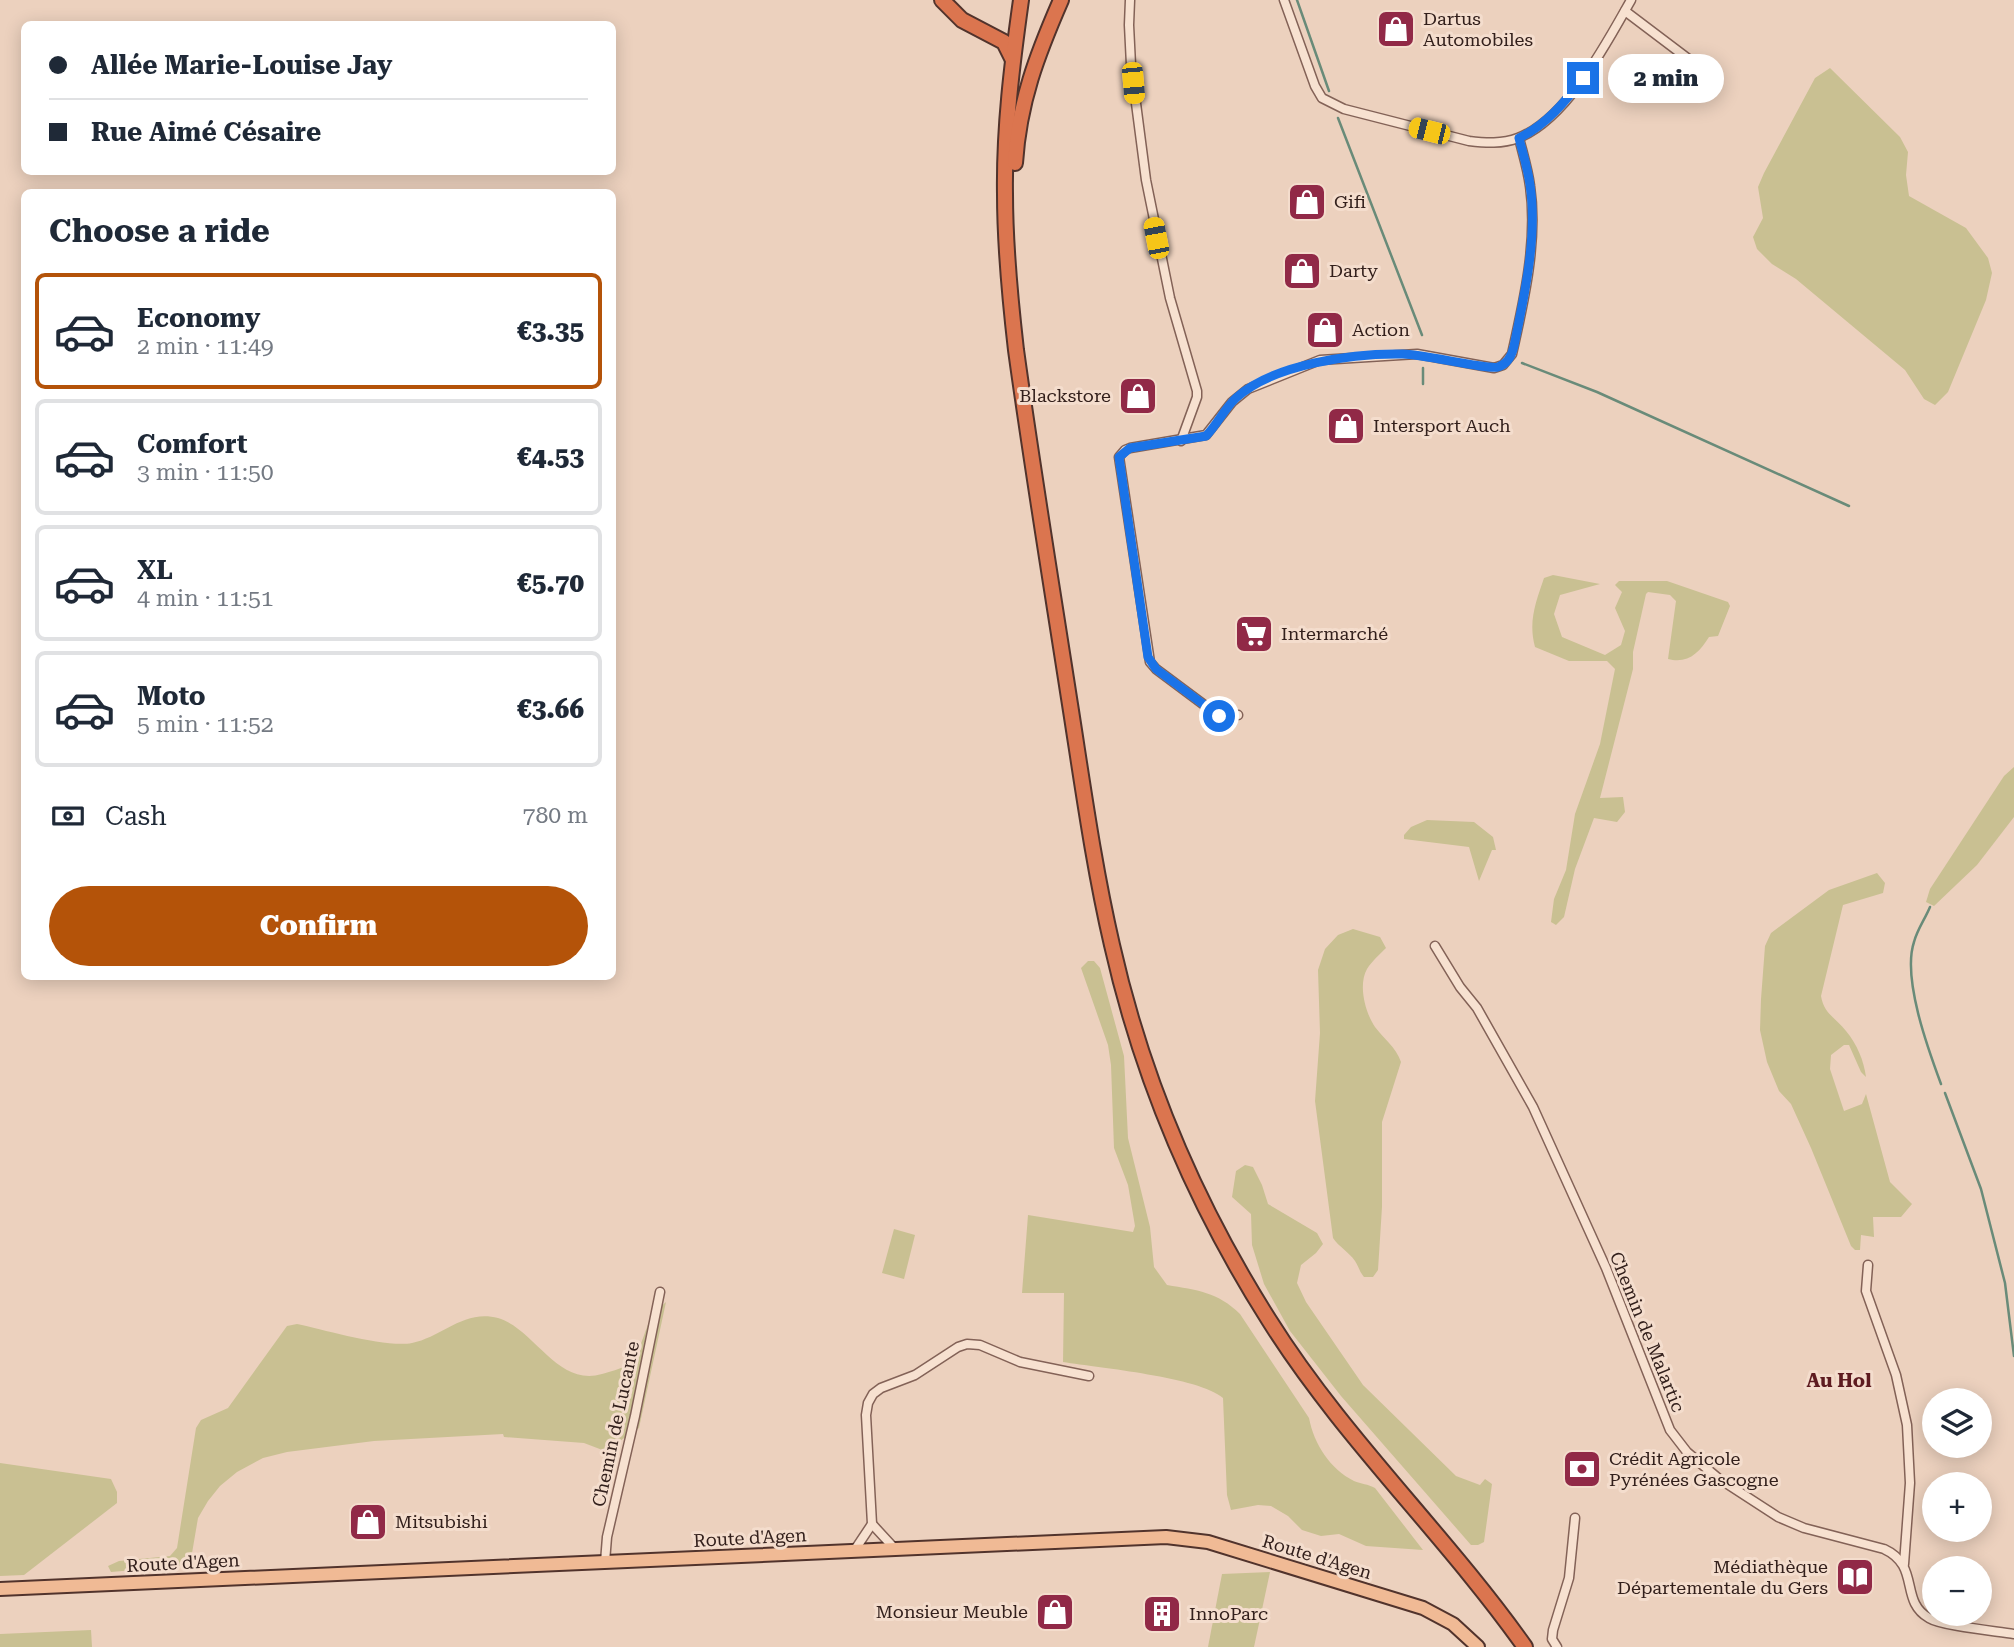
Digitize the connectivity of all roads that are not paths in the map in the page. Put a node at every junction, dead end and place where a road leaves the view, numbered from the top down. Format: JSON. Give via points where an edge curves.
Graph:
{"nodes":[{"id":1,"x":942,"y":0,"type":"edge"},
{"id":2,"x":1021,"y":0,"type":"edge"},
{"id":3,"x":1061,"y":0,"type":"edge"},
{"id":4,"x":1130,"y":0,"type":"edge"},
{"id":5,"x":1284,"y":0,"type":"edge"},
{"id":6,"x":1631,"y":0,"type":"edge"},
{"id":7,"x":1625,"y":10,"type":"junction"},
{"id":8,"x":1013,"y":59,"type":"junction"},
{"id":9,"x":1703,"y":70,"type":"dead end"},
{"id":10,"x":1519,"y":138,"type":"junction"},
{"id":11,"x":1008,"y":272,"type":"junction"},
{"id":12,"x":1181,"y":441,"type":"junction"},
{"id":13,"x":1238,"y":715,"type":"dead end"},
{"id":14,"x":1435,"y":946,"type":"dead end"},
{"id":15,"x":1868,"y":1265,"type":"dead end"},
{"id":16,"x":660,"y":1292,"type":"dead end"},
{"id":17,"x":1089,"y":1376,"type":"dead end"},
{"id":18,"x":1575,"y":1518,"type":"dead end"},
{"id":19,"x":872,"y":1524,"type":"junction"},
{"id":20,"x":895,"y":1549,"type":"junction"},
{"id":21,"x":854,"y":1551,"type":"junction"},
{"id":22,"x":605,"y":1562,"type":"junction"},
{"id":23,"x":1905,"y":1564,"type":"junction"},
{"id":24,"x":0,"y":1589,"type":"edge"},
{"id":25,"x":2014,"y":1634,"type":"edge"},
{"id":26,"x":1478,"y":1647,"type":"edge"},
{"id":27,"x":1525,"y":1647,"type":"edge"},
{"id":28,"x":1557,"y":1647,"type":"edge"}],
"edges":[{"from":1,"to":8,"type":"highway","via":[[962,20],[1004,42]]},
{"from":2,"to":8,"type":"highway"},
{"from":3,"to":11,"type":"highway","via":[[1022,107],[1013,188],[1014,257]]},
{"from":4,"to":12,"type":"street","via":[[1133,77],[1148,192],[1167,286],[1197,391]]},
{"from":5,"to":10,"type":"street","via":[[1315,86],[1330,104],[1469,141],[1499,143]]},
{"from":6,"to":7,"type":"street"},
{"from":7,"to":9,"type":"street"},
{"from":7,"to":10,"type":"street","via":[[1571,93]]},
{"from":8,"to":11,"type":"highway","via":[[1005,194]]},
{"from":10,"to":12,"type":"street","via":[[1530,186],[1530,248],[1514,346],[1503,365],[1494,368],[1400,354],[1320,360],[1254,385],[1235,399],[1206,436]]},
{"from":11,"to":27,"type":"highway","via":[[1024,409],[1100,891],[1125,999],[1166,1119],[1209,1214],[1291,1354]]},
{"from":12,"to":13,"type":"street","via":[[1130,448],[1119,457],[1147,653],[1156,669],[1219,716]]},
{"from":14,"to":23,"type":"street","name":"Chemin de Malartic","via":[[1478,1008],[1533,1107],[1606,1268],[1670,1430],[1686,1452],[1778,1517],[1884,1549]]},
{"from":15,"to":23,"type":"street","via":[[1866,1291],[1896,1375],[1907,1425],[1910,1483]]},
{"from":16,"to":22,"type":"street","name":"Chemin de Lucante"},
{"from":17,"to":19,"type":"street","via":[[967,1345],[915,1376],[881,1388],[868,1403],[866,1415]]},
{"from":18,"to":28,"type":"street","via":[[1570,1569],[1553,1630]]},
{"from":19,"to":20,"type":"street"},
{"from":19,"to":21,"type":"street"},
{"from":20,"to":21,"type":"main road","name":"Route d'Agen"},
{"from":20,"to":26,"type":"main road","name":"Route d'Agen","via":[[1137,1537],[1208,1542],[1423,1608],[1454,1624]]},
{"from":21,"to":22,"type":"main road","name":"Route d'Agen"},
{"from":22,"to":24,"type":"main road","name":"Route d'Agen"},
{"from":23,"to":25,"type":"street","via":[[1912,1596],[1931,1620]]}]}
